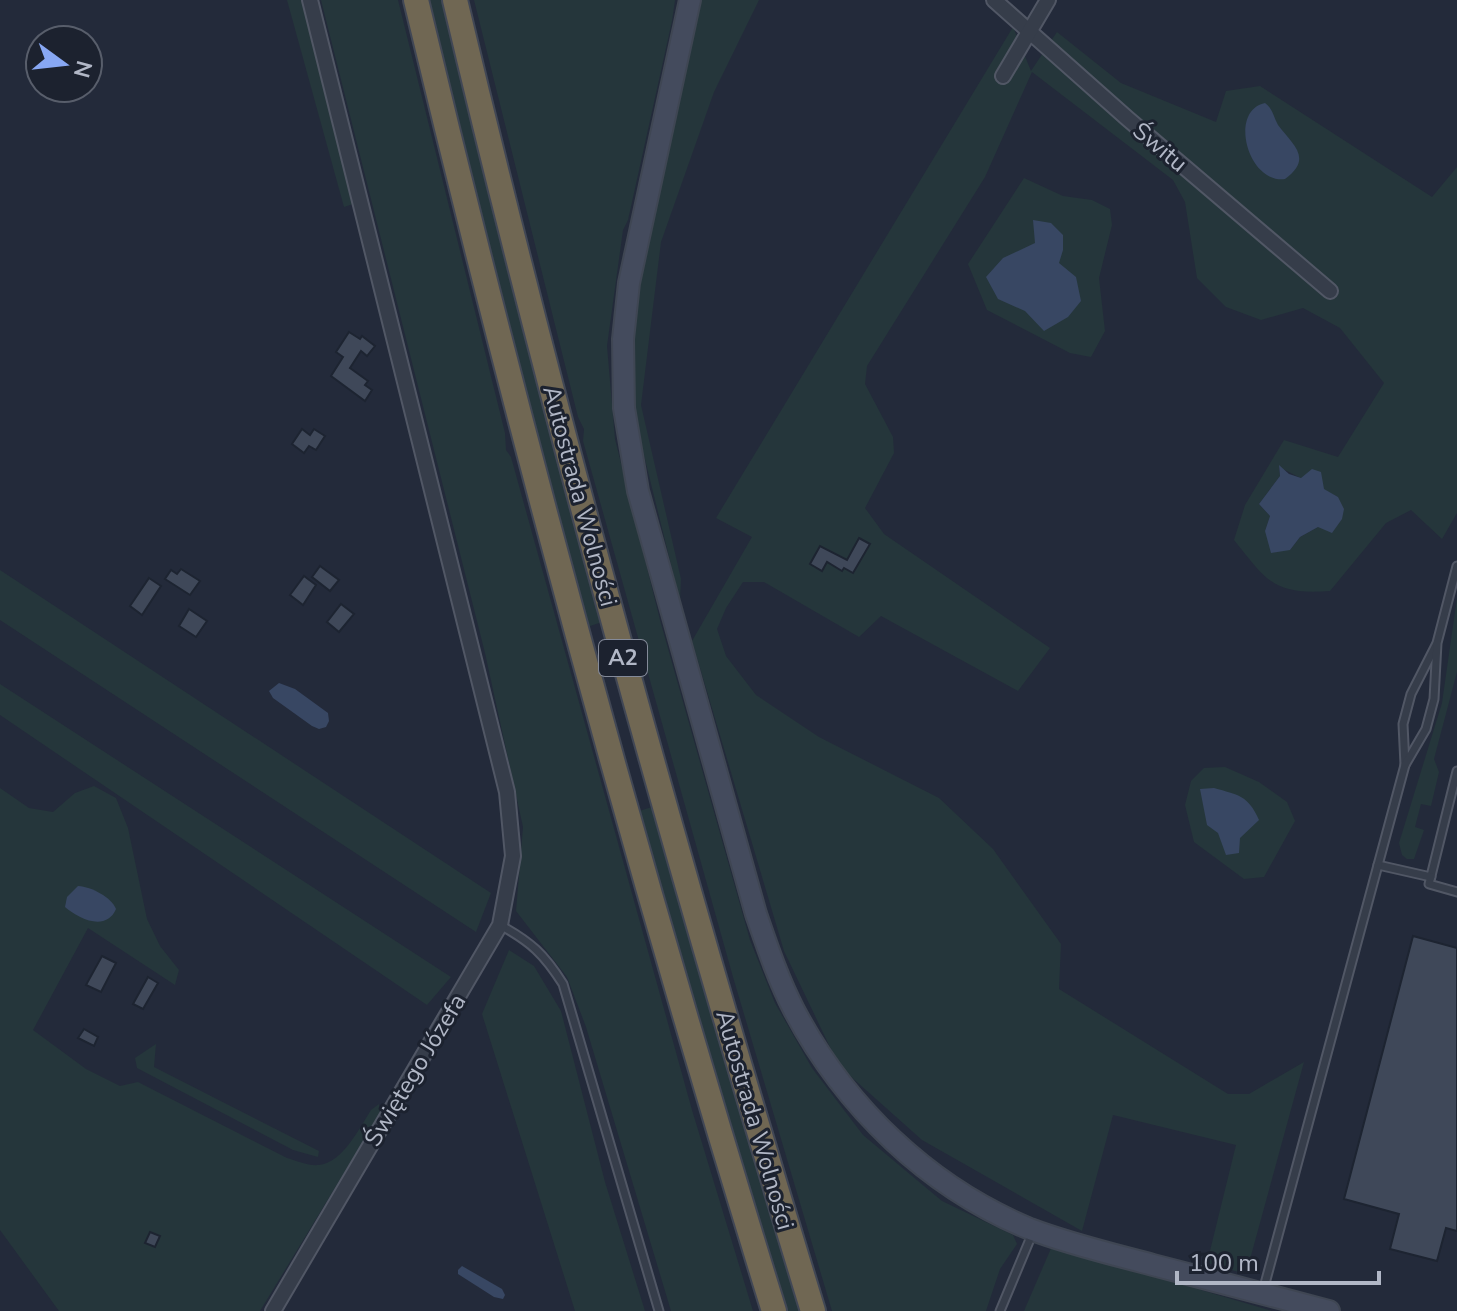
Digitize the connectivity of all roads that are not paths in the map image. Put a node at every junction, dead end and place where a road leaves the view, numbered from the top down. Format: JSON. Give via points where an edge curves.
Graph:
{"nodes":[{"id":1,"x":310,"y":0,"type":"edge"},
{"id":2,"x":416,"y":0,"type":"edge"},
{"id":3,"x":455,"y":0,"type":"edge"},
{"id":4,"x":690,"y":0,"type":"edge"},
{"id":5,"x":994,"y":0,"type":"edge"},
{"id":6,"x":1048,"y":0,"type":"edge"},
{"id":7,"x":1030,"y":31,"type":"junction"},
{"id":8,"x":1003,"y":76,"type":"dead end"},
{"id":9,"x":1330,"y":291,"type":"dead end"},
{"id":10,"x":1457,"y":566,"type":"edge"},
{"id":11,"x":1437,"y":643,"type":"junction"},
{"id":12,"x":1405,"y":765,"type":"junction"},
{"id":13,"x":1457,"y":771,"type":"edge"},
{"id":14,"x":1378,"y":865,"type":"junction"},
{"id":15,"x":1431,"y":877,"type":"junction"},
{"id":16,"x":1457,"y":892,"type":"edge"},
{"id":17,"x":500,"y":925,"type":"junction"},
{"id":18,"x":1033,"y":1230,"type":"junction"},
{"id":19,"x":1263,"y":1293,"type":"junction"},
{"id":20,"x":273,"y":1311,"type":"edge"},
{"id":21,"x":659,"y":1311,"type":"edge"},
{"id":22,"x":774,"y":1311,"type":"edge"},
{"id":23,"x":813,"y":1311,"type":"edge"},
{"id":24,"x":1000,"y":1311,"type":"edge"},
{"id":25,"x":1329,"y":1311,"type":"edge"}],
"edges":[{"from":1,"to":17,"type":"street","name":"Świętego Józefa","via":[[504,777],[513,856]]},
{"from":2,"to":22,"type":"highway","name":"Autostrada Wolności","number":"A2","via":[[563,583]]},
{"from":3,"to":23,"type":"highway","name":"Autostrada Wolności","number":"A2","via":[[618,641]]},
{"from":4,"to":18,"type":"street","via":[[625,306],[624,408],[638,491],[756,914],[794,1010],[831,1070],[890,1137],[954,1188]]},
{"from":5,"to":7,"type":"street","name":"Świtu"},
{"from":6,"to":7,"type":"street"},
{"from":7,"to":8,"type":"street"},
{"from":7,"to":9,"type":"street","name":"Świtu"},
{"from":10,"to":11,"type":"lane"},
{"from":11,"to":12,"type":"lane","via":[[1434,699],[1426,729]]},
{"from":11,"to":12,"type":"lane","via":[[1411,694],[1403,724]]},
{"from":12,"to":14,"type":"lane"},
{"from":13,"to":15,"type":"lane"},
{"from":14,"to":15,"type":"lane"},
{"from":14,"to":19,"type":"lane"},
{"from":15,"to":16,"type":"lane","via":[[1429,884]]},
{"from":17,"to":20,"type":"street","name":"Świętego Józefa"},
{"from":17,"to":21,"type":"lane","via":[[528,940],[563,984]]},
{"from":18,"to":19,"type":"street"},
{"from":18,"to":24,"type":"lane"},
{"from":19,"to":25,"type":"street"}]}
